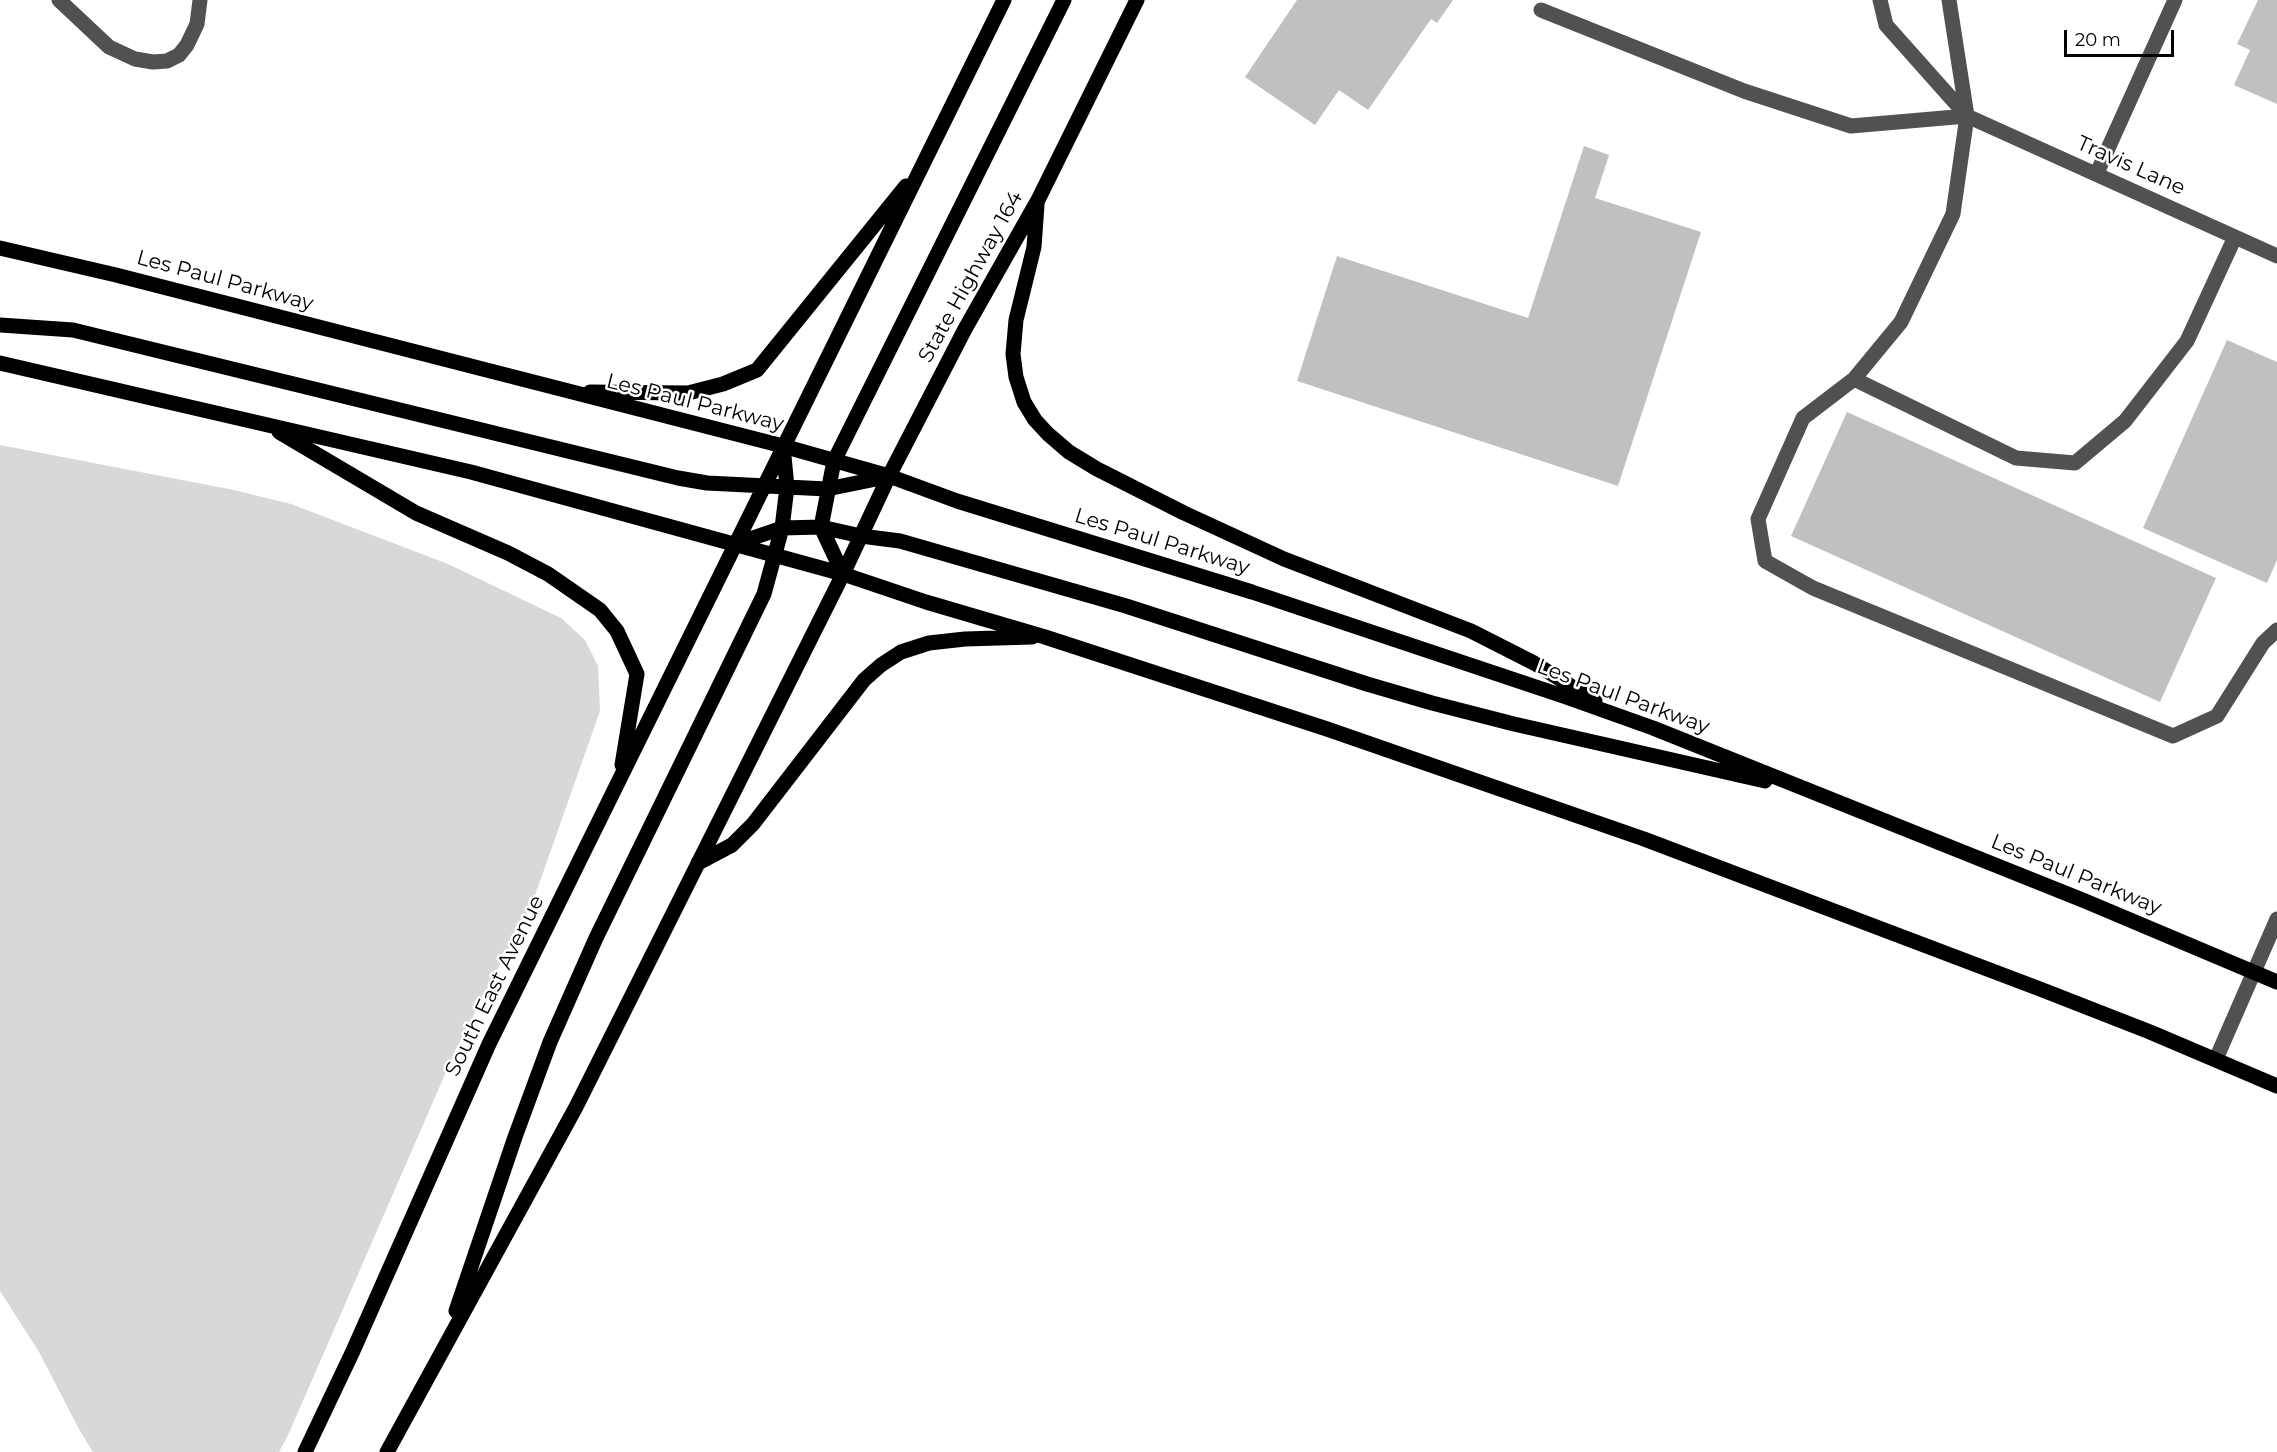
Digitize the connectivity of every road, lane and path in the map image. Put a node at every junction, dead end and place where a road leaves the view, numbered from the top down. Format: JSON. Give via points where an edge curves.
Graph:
{"nodes":[{"id":1,"x":59,"y":0,"type":"edge"},
{"id":2,"x":200,"y":0,"type":"edge"},
{"id":3,"x":1004,"y":0,"type":"edge"},
{"id":4,"x":1064,"y":0,"type":"edge"},
{"id":5,"x":1137,"y":0,"type":"edge"},
{"id":6,"x":1880,"y":0,"type":"edge"},
{"id":7,"x":1950,"y":0,"type":"edge"},
{"id":8,"x":2175,"y":0,"type":"edge"},
{"id":9,"x":1541,"y":10,"type":"dead end"},
{"id":10,"x":1967,"y":116,"type":"junction"},
{"id":11,"x":925,"y":163,"type":"junction"},
{"id":12,"x":2097,"y":173,"type":"junction"},
{"id":13,"x":1038,"y":200,"type":"junction"},
{"id":14,"x":2235,"y":237,"type":"junction"},
{"id":15,"x":0,"y":248,"type":"edge"},
{"id":16,"x":2277,"y":256,"type":"edge"},
{"id":17,"x":0,"y":325,"type":"edge"},
{"id":18,"x":0,"y":363,"type":"edge"},
{"id":19,"x":1854,"y":379,"type":"junction"},
{"id":20,"x":566,"y":392,"type":"junction"},
{"id":21,"x":266,"y":424,"type":"junction"},
{"id":22,"x":783,"y":446,"type":"junction"},
{"id":23,"x":834,"y":461,"type":"junction"},
{"id":24,"x":889,"y":476,"type":"junction"},
{"id":25,"x":763,"y":485,"type":"junction"},
{"id":26,"x":787,"y":487,"type":"junction"},
{"id":27,"x":827,"y":489,"type":"junction"},
{"id":28,"x":821,"y":527,"type":"junction"},
{"id":29,"x":782,"y":528,"type":"junction"},
{"id":30,"x":861,"y":536,"type":"junction"},
{"id":31,"x":735,"y":544,"type":"junction"},
{"id":32,"x":776,"y":555,"type":"junction"},
{"id":33,"x":843,"y":574,"type":"junction"},
{"id":34,"x":2277,"y":630,"type":"edge"},
{"id":35,"x":1045,"y":637,"type":"junction"},
{"id":36,"x":1617,"y":715,"type":"junction"},
{"id":37,"x":619,"y":781,"type":"junction"},
{"id":38,"x":1809,"y":791,"type":"junction"},
{"id":39,"x":698,"y":863,"type":"junction"},
{"id":40,"x":2277,"y":919,"type":"edge"},
{"id":41,"x":2253,"y":971,"type":"junction"},
{"id":42,"x":2277,"y":982,"type":"edge"},
{"id":43,"x":2216,"y":1059,"type":"junction"},
{"id":44,"x":2277,"y":1086,"type":"edge"},
{"id":45,"x":443,"y":1350,"type":"junction"},
{"id":46,"x":305,"y":1452,"type":"edge"},
{"id":47,"x":387,"y":1452,"type":"edge"}],
"edges":[{"from":1,"to":2,"type":"street","via":[[109,47],[153,62],[167,62],[187,45],[197,24]]},
{"from":3,"to":11,"type":"main road"},
{"from":4,"to":23,"type":"main road"},
{"from":5,"to":13,"type":"main road","name":"State Highway 164"},
{"from":6,"to":10,"type":"street","via":[[1886,25]]},
{"from":7,"to":10,"type":"street"},
{"from":8,"to":12,"type":"street"},
{"from":9,"to":10,"type":"street","via":[[1744,91],[1851,126]]},
{"from":10,"to":12,"type":"street","name":"Travis Lane"},
{"from":10,"to":19,"type":"street","via":[[1953,214],[1901,322]]},
{"from":11,"to":20,"type":"main road","via":[[757,370],[688,393]]},
{"from":11,"to":22,"type":"main road"},
{"from":12,"to":14,"type":"street","name":"Travis Lane"},
{"from":13,"to":24,"type":"main road","name":"State Highway 164"},
{"from":13,"to":36,"type":"main road","via":[[1034,247],[1016,320],[1013,354],[1024,402],[1048,434],[1097,469],[1225,533],[1479,634]]},
{"from":14,"to":16,"type":"street","name":"Travis Lane"},
{"from":14,"to":19,"type":"street","via":[[2187,341],[2124,422],[2075,463],[2016,458]]},
{"from":15,"to":20,"type":"main road","name":"Les Paul Parkway"},
{"from":17,"to":25,"type":"main road","via":[[73,330],[662,475],[707,483]]},
{"from":18,"to":21,"type":"main road"},
{"from":19,"to":34,"type":"street","via":[[1803,418],[1758,519],[1765,561],[1813,588],[2173,736],[2217,716],[2263,644]]},
{"from":20,"to":22,"type":"main road","name":"Les Paul Parkway"},
{"from":21,"to":31,"type":"main road","via":[[471,472]]},
{"from":21,"to":37,"type":"main road","via":[[416,513],[548,574],[600,610],[617,631],[637,674]]},
{"from":22,"to":23,"type":"main road","name":"Les Paul Parkway"},
{"from":22,"to":25,"type":"main road"},
{"from":22,"to":26,"type":"main road"},
{"from":23,"to":24,"type":"main road","name":"Les Paul Parkway"},
{"from":23,"to":27,"type":"main road"},
{"from":24,"to":27,"type":"main road"},
{"from":24,"to":30,"type":"main road","name":"State Highway 164"},
{"from":24,"to":36,"type":"main road","name":"Les Paul Parkway","via":[[957,501],[1263,595]]},
{"from":25,"to":26,"type":"main road"},
{"from":25,"to":31,"type":"main road"},
{"from":26,"to":27,"type":"main road"},
{"from":26,"to":29,"type":"main road"},
{"from":27,"to":28,"type":"main road"},
{"from":28,"to":29,"type":"main road"},
{"from":28,"to":30,"type":"main road"},
{"from":28,"to":33,"type":"main road"},
{"from":29,"to":31,"type":"main road"},
{"from":29,"to":32,"type":"main road"},
{"from":30,"to":33,"type":"main road","name":"State Highway 164"},
{"from":30,"to":38,"type":"main road","via":[[900,541],[956,556],[1432,703]]},
{"from":31,"to":32,"type":"main road"},
{"from":31,"to":37,"type":"main road","name":"South East Avenue"},
{"from":32,"to":33,"type":"main road"},
{"from":32,"to":45,"type":"main road","via":[[764,594],[596,938],[550,1042]]},
{"from":33,"to":35,"type":"main road"},
{"from":33,"to":39,"type":"main road"},
{"from":35,"to":39,"type":"main road","via":[[939,642],[888,660],[864,680],[753,824],[732,845]]},
{"from":35,"to":43,"type":"main road","via":[[1654,842]]},
{"from":36,"to":38,"type":"main road","name":"Les Paul Parkway"},
{"from":37,"to":46,"type":"main road","name":"South East Avenue","via":[[486,1052]]},
{"from":38,"to":41,"type":"main road","name":"Les Paul Parkway"},
{"from":39,"to":45,"type":"main road","via":[[576,1107]]},
{"from":40,"to":41,"type":"street"},
{"from":41,"to":42,"type":"main road","name":"Les Paul Parkway"},
{"from":41,"to":43,"type":"street"},
{"from":43,"to":44,"type":"main road"},
{"from":45,"to":47,"type":"main road"}]}
